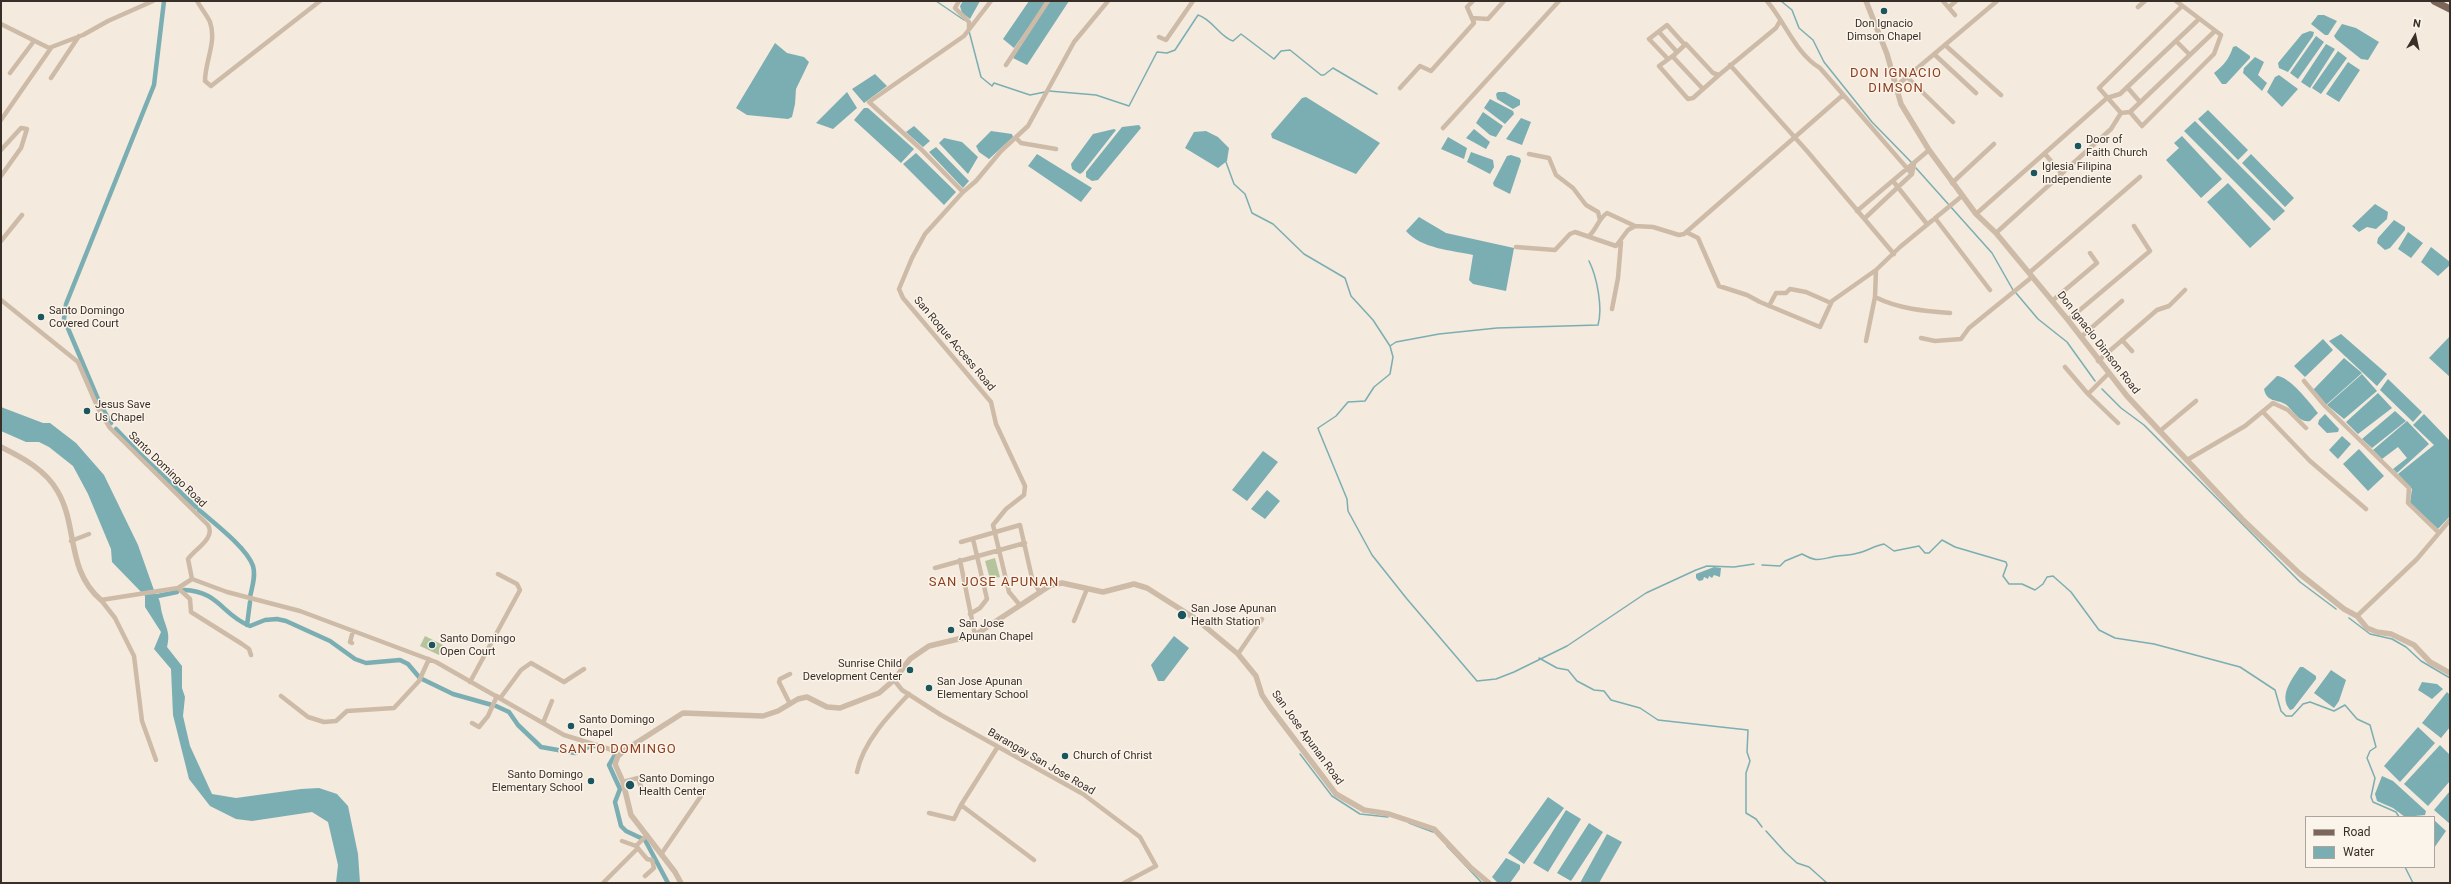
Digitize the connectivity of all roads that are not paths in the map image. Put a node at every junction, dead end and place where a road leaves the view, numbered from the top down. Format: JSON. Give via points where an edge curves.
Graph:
{"nodes":[{"id":1,"x":153,"y":1,"type":"edge"},
{"id":2,"x":197,"y":1,"type":"edge"},
{"id":3,"x":320,"y":1,"type":"edge"},
{"id":4,"x":959,"y":1,"type":"edge"},
{"id":5,"x":991,"y":1,"type":"edge"},
{"id":6,"x":1048,"y":1,"type":"edge"},
{"id":7,"x":1108,"y":1,"type":"edge"},
{"id":8,"x":1193,"y":1,"type":"edge"},
{"id":9,"x":1473,"y":1,"type":"edge"},
{"id":10,"x":1504,"y":1,"type":"edge"},
{"id":11,"x":1559,"y":1,"type":"edge"},
{"id":12,"x":1767,"y":1,"type":"edge"},
{"id":13,"x":1866,"y":1,"type":"edge"},
{"id":14,"x":1943,"y":1,"type":"edge"},
{"id":15,"x":1956,"y":1,"type":"edge"},
{"id":16,"x":1996,"y":1,"type":"edge"},
{"id":17,"x":2145,"y":1,"type":"edge"},
{"id":18,"x":2176,"y":1,"type":"edge"},
{"id":19,"x":2434,"y":1,"type":"edge"},
{"id":20,"x":2182,"y":6,"type":"junction"},
{"id":21,"x":2138,"y":7,"type":"dead end"},
{"id":22,"x":1949,"y":8,"type":"junction"},
{"id":23,"x":2450,"y":9,"type":"edge"},
{"id":24,"x":1955,"y":15,"type":"dead end"},
{"id":25,"x":1472,"y":18,"type":"junction"},
{"id":26,"x":2199,"y":19,"type":"junction"},
{"id":27,"x":1780,"y":21,"type":"junction"},
{"id":28,"x":1,"y":24,"type":"edge"},
{"id":29,"x":969,"y":29,"type":"junction"},
{"id":30,"x":2215,"y":31,"type":"junction"},
{"id":31,"x":1659,"y":32,"type":"junction"},
{"id":32,"x":80,"y":36,"type":"junction"},
{"id":33,"x":1159,"y":37,"type":"dead end"},
{"id":34,"x":34,"y":41,"type":"junction"},
{"id":35,"x":2176,"y":41,"type":"junction"},
{"id":36,"x":1685,"y":45,"type":"junction"},
{"id":37,"x":1945,"y":45,"type":"junction"},
{"id":38,"x":51,"y":48,"type":"junction"},
{"id":39,"x":1675,"y":53,"type":"junction"},
{"id":40,"x":1934,"y":54,"type":"junction"},
{"id":41,"x":2190,"y":55,"type":"junction"},
{"id":42,"x":1668,"y":59,"type":"junction"},
{"id":43,"x":1006,"y":65,"type":"dead end"},
{"id":44,"x":1730,"y":65,"type":"junction"},
{"id":45,"x":10,"y":73,"type":"dead end"},
{"id":46,"x":1719,"y":74,"type":"junction"},
{"id":47,"x":1907,"y":77,"type":"junction"},
{"id":48,"x":51,"y":78,"type":"dead end"},
{"id":49,"x":1895,"y":87,"type":"junction"},
{"id":50,"x":2127,"y":87,"type":"junction"},
{"id":51,"x":1400,"y":88,"type":"dead end"},
{"id":52,"x":1703,"y":89,"type":"junction"},
{"id":53,"x":1976,"y":93,"type":"dead end"},
{"id":54,"x":2001,"y":94,"type":"dead end"},
{"id":55,"x":1843,"y":95,"type":"junction"},
{"id":56,"x":2107,"y":98,"type":"junction"},
{"id":57,"x":2140,"y":102,"type":"junction"},
{"id":58,"x":2130,"y":112,"type":"junction"},
{"id":59,"x":2121,"y":113,"type":"junction"},
{"id":60,"x":1,"y":120,"type":"edge"},
{"id":61,"x":1953,"y":122,"type":"dead end"},
{"id":62,"x":1443,"y":128,"type":"dead end"},
{"id":63,"x":1016,"y":138,"type":"junction"},
{"id":64,"x":1794,"y":138,"type":"junction"},
{"id":65,"x":1994,"y":144,"type":"dead end"},
{"id":66,"x":1056,"y":149,"type":"dead end"},
{"id":67,"x":1,"y":150,"type":"edge"},
{"id":68,"x":1929,"y":150,"type":"junction"},
{"id":69,"x":1529,"y":154,"type":"dead end"},
{"id":70,"x":2045,"y":154,"type":"junction"},
{"id":71,"x":1914,"y":164,"type":"junction"},
{"id":72,"x":1907,"y":168,"type":"junction"},
{"id":73,"x":1912,"y":174,"type":"junction"},
{"id":74,"x":2062,"y":174,"type":"junction"},
{"id":75,"x":1,"y":176,"type":"edge"},
{"id":76,"x":2140,"y":177,"type":"dead end"},
{"id":77,"x":1893,"y":181,"type":"junction"},
{"id":78,"x":1952,"y":183,"type":"junction"},
{"id":79,"x":1898,"y":188,"type":"junction"},
{"id":80,"x":963,"y":192,"type":"junction"},
{"id":81,"x":1962,"y":196,"type":"junction"},
{"id":82,"x":1857,"y":211,"type":"junction"},
{"id":83,"x":1976,"y":214,"type":"junction"},
{"id":84,"x":22,"y":215,"type":"dead end"},
{"id":85,"x":1864,"y":218,"type":"junction"},
{"id":86,"x":1935,"y":218,"type":"junction"},
{"id":87,"x":1600,"y":220,"type":"junction"},
{"id":88,"x":1928,"y":224,"type":"junction"},
{"id":89,"x":1635,"y":226,"type":"junction"},
{"id":90,"x":2134,"y":226,"type":"dead end"},
{"id":91,"x":1686,"y":232,"type":"junction"},
{"id":92,"x":1996,"y":233,"type":"junction"},
{"id":93,"x":1589,"y":236,"type":"junction"},
{"id":94,"x":1,"y":240,"type":"edge"},
{"id":95,"x":1621,"y":240,"type":"junction"},
{"id":96,"x":1516,"y":247,"type":"dead end"},
{"id":97,"x":2090,"y":253,"type":"dead end"},
{"id":98,"x":1894,"y":254,"type":"junction"},
{"id":99,"x":1876,"y":270,"type":"junction"},
{"id":100,"x":2031,"y":275,"type":"junction"},
{"id":101,"x":1990,"y":290,"type":"dead end"},
{"id":102,"x":2185,"y":290,"type":"dead end"},
{"id":103,"x":1875,"y":297,"type":"junction"},
{"id":104,"x":1,"y":300,"type":"edge"},
{"id":105,"x":2052,"y":300,"type":"junction"},
{"id":106,"x":2122,"y":301,"type":"dead end"},
{"id":107,"x":1831,"y":303,"type":"junction"},
{"id":108,"x":1769,"y":306,"type":"junction"},
{"id":109,"x":1612,"y":308,"type":"dead end"},
{"id":110,"x":1950,"y":313,"type":"dead end"},
{"id":111,"x":2068,"y":320,"type":"junction"},
{"id":112,"x":2081,"y":337,"type":"junction"},
{"id":113,"x":1921,"y":338,"type":"dead end"},
{"id":114,"x":2122,"y":340,"type":"junction"},
{"id":115,"x":1866,"y":341,"type":"dead end"},
{"id":116,"x":2132,"y":351,"type":"dead end"},
{"id":117,"x":2098,"y":361,"type":"junction"},
{"id":118,"x":2065,"y":367,"type":"dead end"},
{"id":119,"x":2108,"y":374,"type":"junction"},
{"id":120,"x":2304,"y":381,"type":"dead end"},
{"id":121,"x":2088,"y":394,"type":"junction"},
{"id":122,"x":2196,"y":401,"type":"dead end"},
{"id":123,"x":2264,"y":412,"type":"junction"},
{"id":124,"x":2118,"y":423,"type":"dead end"},
{"id":125,"x":2306,"y":428,"type":"dead end"},
{"id":126,"x":2160,"y":430,"type":"junction"},
{"id":127,"x":1,"y":447,"type":"edge"},
{"id":128,"x":2187,"y":460,"type":"junction"},
{"id":129,"x":2366,"y":509,"type":"dead end"},
{"id":130,"x":2450,"y":520,"type":"edge"},
{"id":131,"x":2438,"y":532,"type":"junction"},
{"id":132,"x":996,"y":533,"type":"junction"},
{"id":133,"x":89,"y":534,"type":"dead end"},
{"id":134,"x":973,"y":539,"type":"junction"},
{"id":135,"x":71,"y":541,"type":"junction"},
{"id":136,"x":961,"y":542,"type":"dead end"},
{"id":137,"x":1025,"y":543,"type":"junction"},
{"id":138,"x":1000,"y":550,"type":"junction"},
{"id":139,"x":976,"y":556,"type":"junction"},
{"id":140,"x":960,"y":560,"type":"junction"},
{"id":141,"x":935,"y":568,"type":"dead end"},
{"id":142,"x":498,"y":574,"type":"dead end"},
{"id":143,"x":192,"y":579,"type":"junction"},
{"id":144,"x":178,"y":588,"type":"junction"},
{"id":145,"x":1087,"y":589,"type":"junction"},
{"id":146,"x":1040,"y":591,"type":"junction"},
{"id":147,"x":101,"y":600,"type":"junction"},
{"id":148,"x":1019,"y":604,"type":"junction"},
{"id":149,"x":970,"y":614,"type":"junction"},
{"id":150,"x":2357,"y":616,"type":"junction"},
{"id":151,"x":1262,"y":619,"type":"dead end"},
{"id":152,"x":1074,"y":621,"type":"dead end"},
{"id":153,"x":353,"y":631,"type":"junction"},
{"id":154,"x":975,"y":635,"type":"junction"},
{"id":155,"x":352,"y":643,"type":"dead end"},
{"id":156,"x":1238,"y":654,"type":"junction"},
{"id":157,"x":251,"y":655,"type":"dead end"},
{"id":158,"x":429,"y":659,"type":"junction"},
{"id":159,"x":584,"y":669,"type":"dead end"},
{"id":160,"x":2450,"y":673,"type":"edge"},
{"id":161,"x":790,"y":674,"type":"dead end"},
{"id":162,"x":894,"y":680,"type":"junction"},
{"id":163,"x":470,"y":682,"type":"junction"},
{"id":164,"x":909,"y":694,"type":"junction"},
{"id":165,"x":281,"y":696,"type":"dead end"},
{"id":166,"x":499,"y":696,"type":"junction"},
{"id":167,"x":552,"y":701,"type":"dead end"},
{"id":168,"x":790,"y":704,"type":"junction"},
{"id":169,"x":472,"y":723,"type":"dead end"},
{"id":170,"x":543,"y":723,"type":"junction"},
{"id":171,"x":997,"y":748,"type":"junction"},
{"id":172,"x":622,"y":753,"type":"junction"},
{"id":173,"x":156,"y":760,"type":"dead end"},
{"id":174,"x":857,"y":772,"type":"dead end"},
{"id":175,"x":624,"y":782,"type":"junction"},
{"id":176,"x":643,"y":793,"type":"dead end"},
{"id":177,"x":701,"y":796,"type":"dead end"},
{"id":178,"x":960,"y":805,"type":"junction"},
{"id":179,"x":929,"y":813,"type":"dead end"},
{"id":180,"x":644,"y":838,"type":"junction"},
{"id":181,"x":622,"y":841,"type":"dead end"},
{"id":182,"x":637,"y":847,"type":"junction"},
{"id":183,"x":662,"y":853,"type":"junction"},
{"id":184,"x":1034,"y":860,"type":"dead end"},
{"id":185,"x":645,"y":876,"type":"dead end"},
{"id":186,"x":603,"y":883,"type":"edge"},
{"id":187,"x":682,"y":883,"type":"edge"},
{"id":188,"x":1124,"y":883,"type":"edge"},
{"id":189,"x":1489,"y":883,"type":"edge"}],
"edges":[{"from":1,"to":32,"type":"street"},
{"from":2,"to":3,"type":"street","via":[[210,22],[212,46],[205,70],[205,81],[211,86]]},
{"from":4,"to":29,"type":"street","via":[[955,8],[969,22]]},
{"from":5,"to":29,"type":"street"},
{"from":6,"to":43,"type":"street"},
{"from":7,"to":63,"type":"street","name":"San Roque Access Road","via":[[1074,42],[1028,126]]},
{"from":8,"to":33,"type":"street","via":[[1166,40]]},
{"from":9,"to":25,"type":"street","via":[[1467,7]]},
{"from":10,"to":25,"type":"street","via":[[1488,19]]},
{"from":11,"to":62,"type":"street"},
{"from":12,"to":27,"type":"street","via":[[1778,14]]},
{"from":13,"to":49,"type":"street","name":"Don Ignacio Dimson Road","via":[[1887,54]]},
{"from":14,"to":22,"type":"street"},
{"from":15,"to":22,"type":"street"},
{"from":16,"to":37,"type":"street"},
{"from":17,"to":21,"type":"street"},
{"from":18,"to":20,"type":"street"},
{"from":19,"to":23,"type":"main road"},
{"from":20,"to":26,"type":"street"},
{"from":20,"to":56,"type":"street","via":[[2099,88]]},
{"from":22,"to":24,"type":"street"},
{"from":25,"to":51,"type":"street","via":[[1474,23],[1431,71],[1420,66]]},
{"from":26,"to":30,"type":"street"},
{"from":26,"to":35,"type":"street"},
{"from":27,"to":44,"type":"street","via":[[1776,28]]},
{"from":27,"to":55,"type":"street","via":[[1809,62],[1820,68]]},
{"from":28,"to":34,"type":"street"},
{"from":29,"to":80,"type":"street","via":[[944,51],[869,102],[921,149]]},
{"from":30,"to":41,"type":"street"},
{"from":30,"to":58,"type":"street","via":[[2220,35],[2214,54],[2142,126]]},
{"from":31,"to":36,"type":"street","via":[[1667,25]]},
{"from":31,"to":39,"type":"street"},
{"from":31,"to":42,"type":"street","via":[[1649,39]]},
{"from":32,"to":38,"type":"street"},
{"from":32,"to":48,"type":"street"},
{"from":34,"to":38,"type":"street","via":[[44,48]]},
{"from":34,"to":45,"type":"street"},
{"from":35,"to":41,"type":"street"},
{"from":35,"to":50,"type":"street"},
{"from":36,"to":39,"type":"street"},
{"from":36,"to":46,"type":"street","via":[[1688,44],[1713,74]]},
{"from":37,"to":40,"type":"street"},
{"from":37,"to":54,"type":"street"},
{"from":38,"to":60,"type":"street"},
{"from":39,"to":42,"type":"street"},
{"from":39,"to":52,"type":"street"},
{"from":40,"to":47,"type":"street"},
{"from":40,"to":53,"type":"street"},
{"from":41,"to":57,"type":"street"},
{"from":42,"to":52,"type":"street","via":[[1659,66],[1686,98],[1693,98]]},
{"from":44,"to":46,"type":"street"},
{"from":44,"to":64,"type":"street"},
{"from":46,"to":52,"type":"street"},
{"from":47,"to":49,"type":"street"},
{"from":47,"to":61,"type":"street"},
{"from":49,"to":68,"type":"street","name":"Don Ignacio Dimson Road","via":[[1901,104]]},
{"from":50,"to":56,"type":"street","via":[[2120,94]]},
{"from":50,"to":57,"type":"street"},
{"from":55,"to":64,"type":"street"},
{"from":55,"to":72,"type":"street"},
{"from":56,"to":59,"type":"street"},
{"from":56,"to":70,"type":"street"},
{"from":57,"to":58,"type":"street"},
{"from":58,"to":59,"type":"street"},
{"from":59,"to":74,"type":"street","via":[[2111,129]]},
{"from":63,"to":66,"type":"street","via":[[1022,143]]},
{"from":63,"to":80,"type":"street","name":"San Roque Access Road","via":[[1001,151],[976,182]]},
{"from":64,"to":82,"type":"street"},
{"from":64,"to":91,"type":"street"},
{"from":65,"to":78,"type":"street"},
{"from":67,"to":75,"type":"street","via":[[21,128],[27,130],[21,148]]},
{"from":68,"to":71,"type":"street"},
{"from":68,"to":78,"type":"street","name":"Don Ignacio Dimson Road"},
{"from":69,"to":87,"type":"street","via":[[1549,158],[1556,175],[1574,188],[1586,205],[1598,212]]},
{"from":70,"to":74,"type":"street"},
{"from":70,"to":83,"type":"street"},
{"from":71,"to":72,"type":"street"},
{"from":71,"to":73,"type":"street"},
{"from":72,"to":73,"type":"street"},
{"from":72,"to":77,"type":"street"},
{"from":73,"to":79,"type":"street"},
{"from":74,"to":92,"type":"street"},
{"from":76,"to":100,"type":"street"},
{"from":77,"to":79,"type":"street"},
{"from":77,"to":82,"type":"street"},
{"from":78,"to":81,"type":"street","name":"Don Ignacio Dimson Road"},
{"from":79,"to":85,"type":"street"},
{"from":79,"to":88,"type":"street"},
{"from":80,"to":132,"type":"street","name":"San Roque Access Road","via":[[919,243],[899,289],[903,298],[991,402],[996,424],[1025,486],[1024,495],[996,520],[993,525]]},
{"from":81,"to":83,"type":"street","name":"Don Ignacio Dimson Road"},
{"from":81,"to":86,"type":"street"},
{"from":82,"to":85,"type":"street"},
{"from":83,"to":92,"type":"street","name":"Don Ignacio Dimson Road"},
{"from":84,"to":94,"type":"street"},
{"from":85,"to":98,"type":"street"},
{"from":86,"to":88,"type":"street"},
{"from":86,"to":101,"type":"street"},
{"from":87,"to":89,"type":"street","via":[[1606,213]]},
{"from":87,"to":93,"type":"street","via":[[1597,228]]},
{"from":88,"to":98,"type":"street"},
{"from":89,"to":91,"type":"street","via":[[1653,227],[1679,235]]},
{"from":89,"to":95,"type":"street","via":[[1628,230]]},
{"from":90,"to":111,"type":"street","via":[[2150,251]]},
{"from":91,"to":108,"type":"street","via":[[1698,238],[1719,286],[1747,295]]},
{"from":92,"to":100,"type":"street","name":"Don Ignacio Dimson Road"},
{"from":93,"to":95,"type":"street","via":[[1616,246]]},
{"from":93,"to":96,"type":"street","via":[[1575,232],[1570,234],[1555,250]]},
{"from":95,"to":109,"type":"street","via":[[1618,278]]},
{"from":97,"to":105,"type":"street","via":[[2097,263]]},
{"from":98,"to":99,"type":"street"},
{"from":99,"to":103,"type":"street"},
{"from":99,"to":107,"type":"street"},
{"from":100,"to":105,"type":"street","name":"Don Ignacio Dimson Road"},
{"from":100,"to":113,"type":"street","via":[[2019,289],[1969,328],[1961,339],[1935,341]]},
{"from":102,"to":114,"type":"street","via":[[2169,306],[2157,310]]},
{"from":103,"to":110,"type":"street","via":[[1891,305],[1908,309]]},
{"from":103,"to":115,"type":"street"},
{"from":104,"to":143,"type":"street","name":"Santo Domingo Road","via":[[78,362],[98,408],[110,428],[211,529],[210,536],[188,559]]},
{"from":105,"to":111,"type":"street","name":"Don Ignacio Dimson Road"},
{"from":106,"to":112,"type":"street"},
{"from":107,"to":108,"type":"street","via":[[1806,292],[1790,289],[1786,293],[1776,293]]},
{"from":107,"to":108,"type":"street","via":[[1820,327]]},
{"from":111,"to":112,"type":"street","name":"Don Ignacio Dimson Road"},
{"from":112,"to":117,"type":"street","name":"Don Ignacio Dimson Road"},
{"from":114,"to":116,"type":"street"},
{"from":114,"to":117,"type":"street"},
{"from":117,"to":119,"type":"street","name":"Don Ignacio Dimson Road"},
{"from":118,"to":121,"type":"street"},
{"from":119,"to":121,"type":"street"},
{"from":119,"to":126,"type":"street","name":"Don Ignacio Dimson Road"},
{"from":120,"to":131,"type":"street","via":[[2325,406],[2409,488],[2408,503]]},
{"from":121,"to":124,"type":"street"},
{"from":122,"to":126,"type":"street"},
{"from":123,"to":125,"type":"street","via":[[2269,404],[2279,404]]},
{"from":123,"to":128,"type":"street"},
{"from":123,"to":129,"type":"street","via":[[2310,460]]},
{"from":126,"to":128,"type":"street","name":"Don Ignacio Dimson Road"},
{"from":127,"to":135,"type":"street","via":[[36,468],[52,483],[64,506]]},
{"from":128,"to":150,"type":"street","name":"Don Ignacio Dimson Road","via":[[2242,519],[2300,574],[2344,609]]},
{"from":130,"to":131,"type":"street"},
{"from":131,"to":150,"type":"street","via":[[2417,559]]},
{"from":132,"to":134,"type":"street"},
{"from":132,"to":137,"type":"street","via":[[1020,525]]},
{"from":132,"to":138,"type":"street","name":"San Roque Access Road"},
{"from":133,"to":135,"type":"street"},
{"from":134,"to":136,"type":"street"},
{"from":134,"to":139,"type":"street"},
{"from":135,"to":147,"type":"street","via":[[83,576]]},
{"from":137,"to":138,"type":"street"},
{"from":137,"to":146,"type":"street","via":[[1032,578]]},
{"from":138,"to":139,"type":"street"},
{"from":138,"to":148,"type":"street","name":"San Roque Access Road","via":[[1009,592]]},
{"from":139,"to":140,"type":"street"},
{"from":139,"to":149,"type":"street","via":[[987,599],[980,608]]},
{"from":140,"to":141,"type":"street"},
{"from":140,"to":149,"type":"street"},
{"from":142,"to":163,"type":"street","via":[[517,584],[520,590]]},
{"from":143,"to":144,"type":"street"},
{"from":143,"to":153,"type":"street","via":[[227,592],[300,610]]},
{"from":144,"to":147,"type":"street"},
{"from":144,"to":157,"type":"street","via":[[190,599],[191,612],[242,644]]},
{"from":145,"to":146,"type":"street","name":"San Jose Apunan Road","via":[[1062,583]]},
{"from":145,"to":152,"type":"street"},
{"from":145,"to":156,"type":"street","name":"San Jose Apunan Road","via":[[1103,592],[1127,584],[1147,588],[1196,619]]},
{"from":146,"to":148,"type":"street","name":"San Jose Apunan Road"},
{"from":147,"to":173,"type":"street","via":[[116,618],[134,656],[142,722]]},
{"from":148,"to":154,"type":"street","name":"San Jose Apunan Road","via":[[1008,615]]},
{"from":149,"to":154,"type":"street"},
{"from":150,"to":160,"type":"street","name":"Don Ignacio Dimson Road","via":[[2367,628],[2391,634],[2414,645],[2430,662]]},
{"from":151,"to":156,"type":"street"},
{"from":153,"to":155,"type":"street","via":[[350,642]]},
{"from":153,"to":158,"type":"street"},
{"from":154,"to":162,"type":"street","name":"San Jose Apunan Road","via":[[929,646],[910,659]]},
{"from":156,"to":189,"type":"street","name":"San Jose Apunan Road","via":[[1256,676],[1270,707],[1336,794],[1364,810],[1389,814],[1434,829]]},
{"from":158,"to":163,"type":"street"},
{"from":158,"to":165,"type":"street","via":[[418,681],[394,708],[348,711],[336,721],[324,722],[308,717]]},
{"from":159,"to":166,"type":"street","via":[[564,682],[531,663],[521,670]]},
{"from":161,"to":168,"type":"street","via":[[779,682]]},
{"from":162,"to":164,"type":"street","name":"Barangay San Jose Road"},
{"from":162,"to":168,"type":"street","via":[[872,696],[840,708],[827,707],[807,697]]},
{"from":163,"to":166,"type":"street"},
{"from":164,"to":171,"type":"street","name":"Barangay San Jose Road"},
{"from":164,"to":174,"type":"street","via":[[878,730],[859,763]]},
{"from":166,"to":169,"type":"street","via":[[479,727]]},
{"from":166,"to":170,"type":"street"},
{"from":167,"to":170,"type":"street"},
{"from":168,"to":172,"type":"street","via":[[763,716],[684,713]]},
{"from":170,"to":172,"type":"street","via":[[564,735]]},
{"from":171,"to":178,"type":"street"},
{"from":171,"to":188,"type":"street","name":"Barangay San Jose Road","via":[[1083,794],[1140,836],[1156,866]]},
{"from":172,"to":175,"type":"street","via":[[615,764]]},
{"from":175,"to":176,"type":"street","via":[[638,778]]},
{"from":175,"to":180,"type":"street","via":[[628,809]]},
{"from":177,"to":183,"type":"street"},
{"from":178,"to":179,"type":"street","via":[[954,819]]},
{"from":178,"to":184,"type":"street"},
{"from":180,"to":182,"type":"street"},
{"from":180,"to":183,"type":"street"},
{"from":181,"to":182,"type":"street"},
{"from":182,"to":185,"type":"street","via":[[652,860],[654,868]]},
{"from":182,"to":186,"type":"street"},
{"from":183,"to":187,"type":"street"}]}
